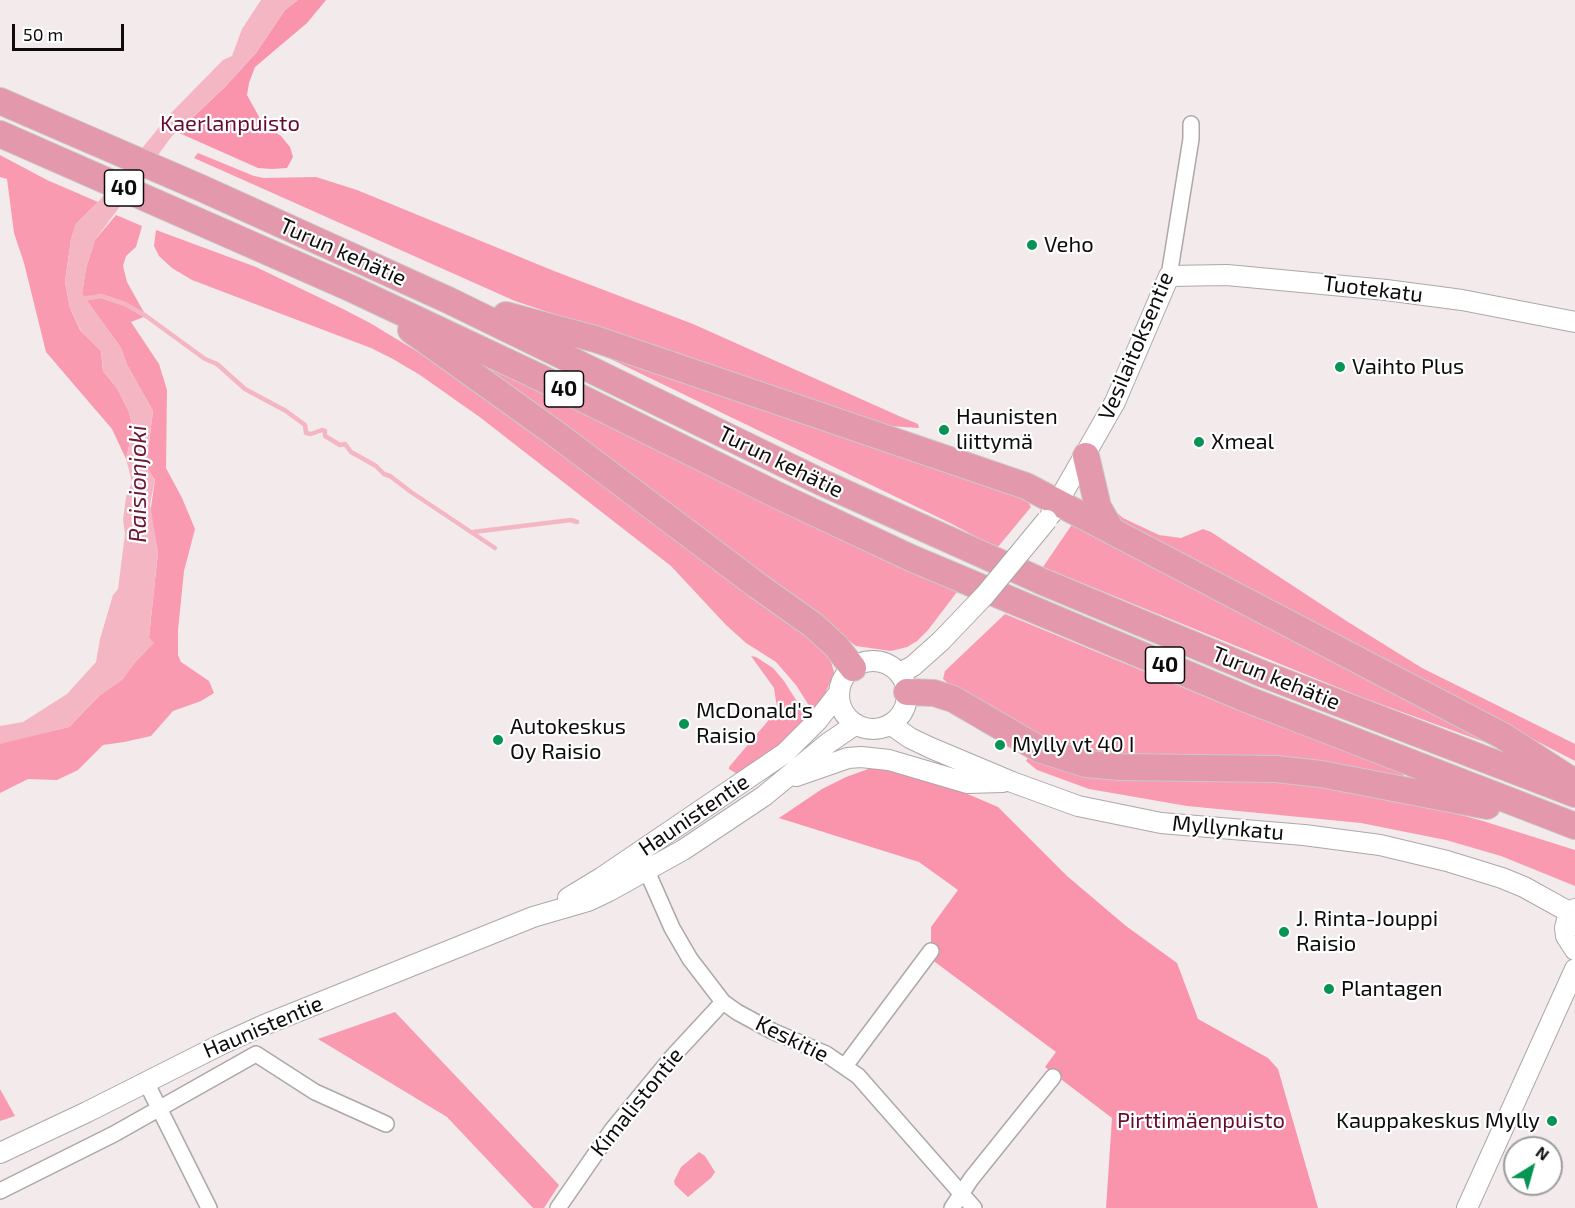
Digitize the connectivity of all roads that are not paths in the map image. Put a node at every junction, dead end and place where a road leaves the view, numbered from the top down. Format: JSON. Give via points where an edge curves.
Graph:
{"nodes":[{"id":1,"x":0,"y":101,"type":"edge"},
{"id":2,"x":1191,"y":124,"type":"dead end"},
{"id":3,"x":0,"y":134,"type":"edge"},
{"id":4,"x":1169,"y":276,"type":"junction"},
{"id":5,"x":350,"y":288,"type":"junction"},
{"id":6,"x":448,"y":300,"type":"junction"},
{"id":7,"x":1575,"y":322,"type":"edge"},
{"id":8,"x":1086,"y":456,"type":"junction"},
{"id":9,"x":1053,"y":511,"type":"junction"},
{"id":10,"x":1111,"y":530,"type":"junction"},
{"id":11,"x":853,"y":668,"type":"junction"},
{"id":12,"x":904,"y":683,"type":"junction"},
{"id":13,"x":839,"y":693,"type":"junction"},
{"id":14,"x":856,"y":724,"type":"junction"},
{"id":15,"x":891,"y":724,"type":"junction"},
{"id":16,"x":783,"y":781,"type":"junction"},
{"id":17,"x":1012,"y":782,"type":"junction"},
{"id":18,"x":1575,"y":783,"type":"edge"},
{"id":19,"x":1575,"y":794,"type":"edge"},
{"id":20,"x":1567,"y":823,"type":"edge"},
{"id":21,"x":639,"y":852,"type":"junction"},
{"id":22,"x":647,"y":870,"type":"junction"},
{"id":23,"x":1573,"y":911,"type":"edge"},
{"id":24,"x":533,"y":917,"type":"junction"},
{"id":25,"x":1575,"y":950,"type":"edge"},
{"id":26,"x":930,"y":951,"type":"dead end"},
{"id":27,"x":1575,"y":969,"type":"edge"},
{"id":28,"x":723,"y":1002,"type":"junction"},
{"id":29,"x":845,"y":1066,"type":"junction"},
{"id":30,"x":1053,"y":1077,"type":"dead end"},
{"id":31,"x":146,"y":1082,"type":"junction"},
{"id":32,"x":160,"y":1108,"type":"junction"},
{"id":33,"x":386,"y":1124,"type":"dead end"},
{"id":34,"x":0,"y":1153,"type":"edge"},
{"id":35,"x":0,"y":1191,"type":"edge"},
{"id":36,"x":962,"y":1193,"type":"junction"},
{"id":37,"x":209,"y":1208,"type":"edge"},
{"id":38,"x":558,"y":1208,"type":"edge"},
{"id":39,"x":952,"y":1208,"type":"edge"},
{"id":40,"x":974,"y":1208,"type":"edge"},
{"id":41,"x":1467,"y":1208,"type":"edge"}],
"edges":[{"from":1,"to":6,"type":"highway","name":"Turun kehätie","number":"40"},
{"from":2,"to":4,"type":"street","name":"Vesilaitoksentie"},
{"from":3,"to":5,"type":"highway","name":"Turun kehätie","number":"40"},
{"from":4,"to":7,"type":"street","name":"Tuotekatu","via":[[1227,275],[1374,289],[1462,300]]},
{"from":4,"to":8,"type":"street","name":"Vesilaitoksentie","via":[[1115,402]]},
{"from":5,"to":11,"type":"highway","via":[[813,625]]},
{"from":5,"to":20,"type":"highway","name":"Turun kehätie","number":"40","via":[[911,558],[1244,698]]},
{"from":6,"to":9,"type":"highway","via":[[594,339],[986,471],[1026,486]]},
{"from":6,"to":19,"type":"highway","name":"Turun kehätie","number":"40","via":[[823,483],[1041,581],[1263,674]]},
{"from":8,"to":9,"type":"street","name":"Vesilaitoksentie"},
{"from":8,"to":10,"type":"highway","via":[[1098,507]]},
{"from":9,"to":10,"type":"highway"},
{"from":9,"to":12,"type":"street","bridge":true,"via":[[985,595],[913,666]]},
{"from":10,"to":18,"type":"highway","via":[[1503,736]]},
{"from":11,"to":12,"type":"street","via":[[868,661],[880,661],[891,665]]},
{"from":11,"to":13,"type":"street","via":[[843,679]]},
{"from":12,"to":15,"type":"street","via":[[907,703]]},
{"from":12,"to":20,"type":"highway","via":[[953,699],[1039,749],[1086,764],[1275,769],[1321,774]]},
{"from":13,"to":14,"type":"street","via":[[843,710]]},
{"from":13,"to":21,"type":"street","name":"Haunistentie","via":[[817,722],[785,753]]},
{"from":14,"to":15,"type":"street","via":[[868,729]]},
{"from":14,"to":16,"type":"street","name":"Haunistentie"},
{"from":15,"to":17,"type":"street","name":"Myllynkatu","via":[[910,738]]},
{"from":16,"to":17,"type":"street","via":[[861,756],[889,760],[967,783]]},
{"from":16,"to":22,"type":"street","name":"Haunistentie"},
{"from":17,"to":23,"type":"street","name":"Myllynkatu","via":[[1078,806],[1161,823],[1343,839],[1412,852],[1524,886]]},
{"from":21,"to":22,"type":"street","name":"Keskitie"},
{"from":21,"to":24,"type":"street","name":"Haunistentie"},
{"from":22,"to":24,"type":"street","name":"Haunistentie","via":[[588,900]]},
{"from":22,"to":28,"type":"street","name":"Keskitie","via":[[672,928],[704,980]]},
{"from":23,"to":25,"type":"street","via":[[1567,920],[1566,936]]},
{"from":24,"to":31,"type":"street","name":"Haunistentie","via":[[264,1026]]},
{"from":26,"to":29,"type":"street"},
{"from":27,"to":41,"type":"street"},
{"from":28,"to":29,"type":"street","name":"Keskitie"},
{"from":28,"to":38,"type":"street","name":"Kimalistontie","via":[[612,1130]]},
{"from":29,"to":36,"type":"street","name":"Keskitie","via":[[866,1084]]},
{"from":30,"to":36,"type":"street"},
{"from":31,"to":32,"type":"street"},
{"from":31,"to":34,"type":"street","name":"Haunistentie"},
{"from":32,"to":33,"type":"street","via":[[256,1054],[315,1092]]},
{"from":32,"to":35,"type":"street"},
{"from":32,"to":37,"type":"street"},
{"from":36,"to":39,"type":"street"},
{"from":36,"to":40,"type":"street","name":"Keskitie"}]}
